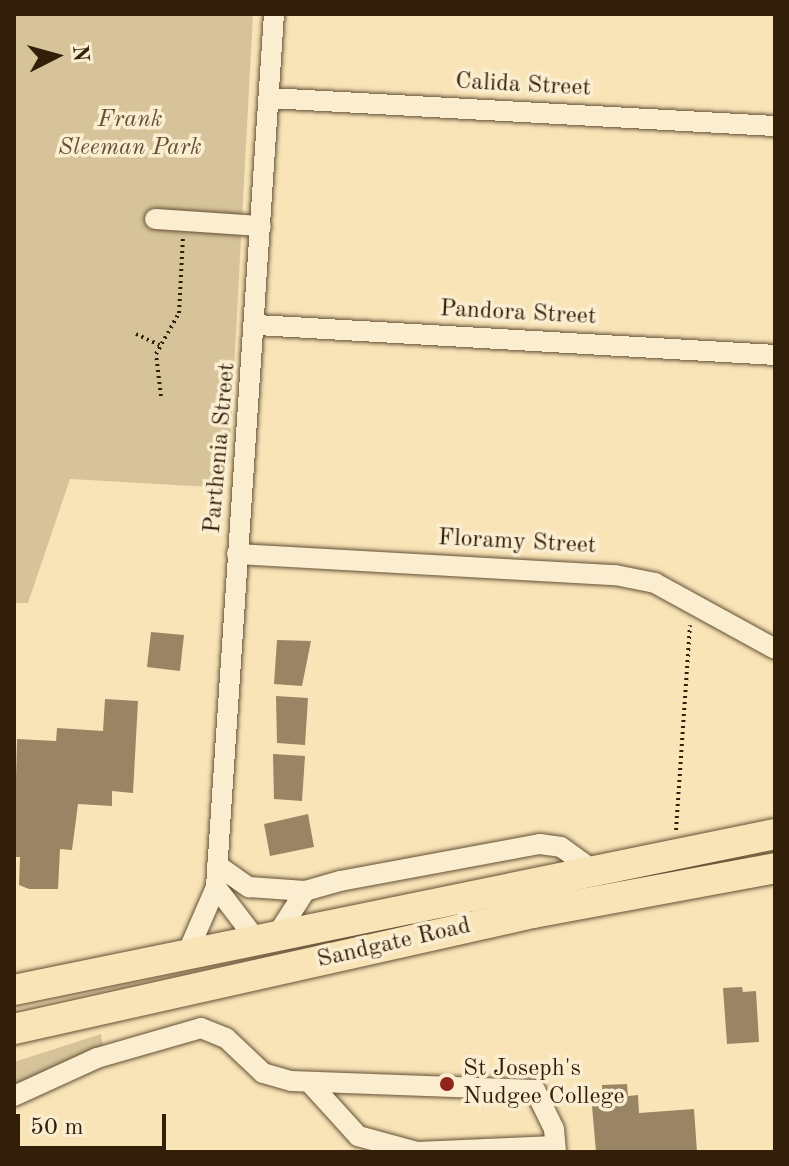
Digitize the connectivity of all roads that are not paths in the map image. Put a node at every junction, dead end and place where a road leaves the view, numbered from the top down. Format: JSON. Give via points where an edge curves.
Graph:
{"nodes":[{"id":1,"x":274,"y":14,"type":"edge"},
{"id":2,"x":269,"y":98,"type":"junction"},
{"id":3,"x":775,"y":126,"type":"edge"},
{"id":4,"x":155,"y":219,"type":"dead end"},
{"id":5,"x":261,"y":226,"type":"junction"},
{"id":6,"x":257,"y":325,"type":"junction"},
{"id":7,"x":775,"y":355,"type":"edge"},
{"id":8,"x":237,"y":554,"type":"junction"},
{"id":9,"x":775,"y":649,"type":"edge"},
{"id":10,"x":775,"y":834,"type":"edge"},
{"id":11,"x":217,"y":865,"type":"junction"},
{"id":12,"x":775,"y":868,"type":"edge"},
{"id":13,"x":593,"y":870,"type":"junction"},
{"id":14,"x":216,"y":887,"type":"junction"},
{"id":15,"x":305,"y":891,"type":"junction"},
{"id":16,"x":266,"y":940,"type":"junction"},
{"id":17,"x":186,"y":956,"type":"junction"},
{"id":18,"x":14,"y":990,"type":"edge"},
{"id":19,"x":14,"y":1029,"type":"edge"},
{"id":20,"x":310,"y":1083,"type":"junction"},
{"id":21,"x":14,"y":1096,"type":"edge"},
{"id":22,"x":556,"y":1149,"type":"edge"},
{"id":23,"x":417,"y":1152,"type":"edge"}],
"edges":[{"from":1,"to":2,"type":"street","name":"Parthenia Street"},
{"from":2,"to":3,"type":"street","name":"Calida Street"},
{"from":2,"to":5,"type":"street","name":"Parthenia Street"},
{"from":4,"to":5,"type":"street"},
{"from":5,"to":6,"type":"street","name":"Parthenia Street"},
{"from":6,"to":7,"type":"street","name":"Pandora Street"},
{"from":6,"to":8,"type":"street","name":"Parthenia Street"},
{"from":8,"to":9,"type":"street","name":"Floramy Street","via":[[615,575],[692,600]]},
{"from":8,"to":11,"type":"street","name":"Parthenia Street"},
{"from":10,"to":13,"type":"highway","name":"Sandgate Road"},
{"from":11,"to":14,"type":"street","name":"Parthenia Street"},
{"from":11,"to":15,"type":"street","via":[[259,891]]},
{"from":12,"to":19,"type":"highway","name":"Sandgate Road","via":[[517,917]]},
{"from":13,"to":15,"type":"street","via":[[561,847],[540,844]]},
{"from":13,"to":16,"type":"highway","name":"Sandgate Road"},
{"from":14,"to":16,"type":"street"},
{"from":14,"to":17,"type":"street","name":"Parthenia Street"},
{"from":15,"to":16,"type":"street"},
{"from":16,"to":17,"type":"highway","name":"Sandgate Road"},
{"from":17,"to":18,"type":"highway","name":"Sandgate Road"},
{"from":20,"to":21,"type":"street","via":[[263,1073],[218,1034],[201,1028],[162,1035]]},
{"from":20,"to":22,"type":"street","via":[[535,1090],[547,1108]]},
{"from":20,"to":23,"type":"street","via":[[358,1136]]},
{"from":22,"to":23,"type":"street"}]}
